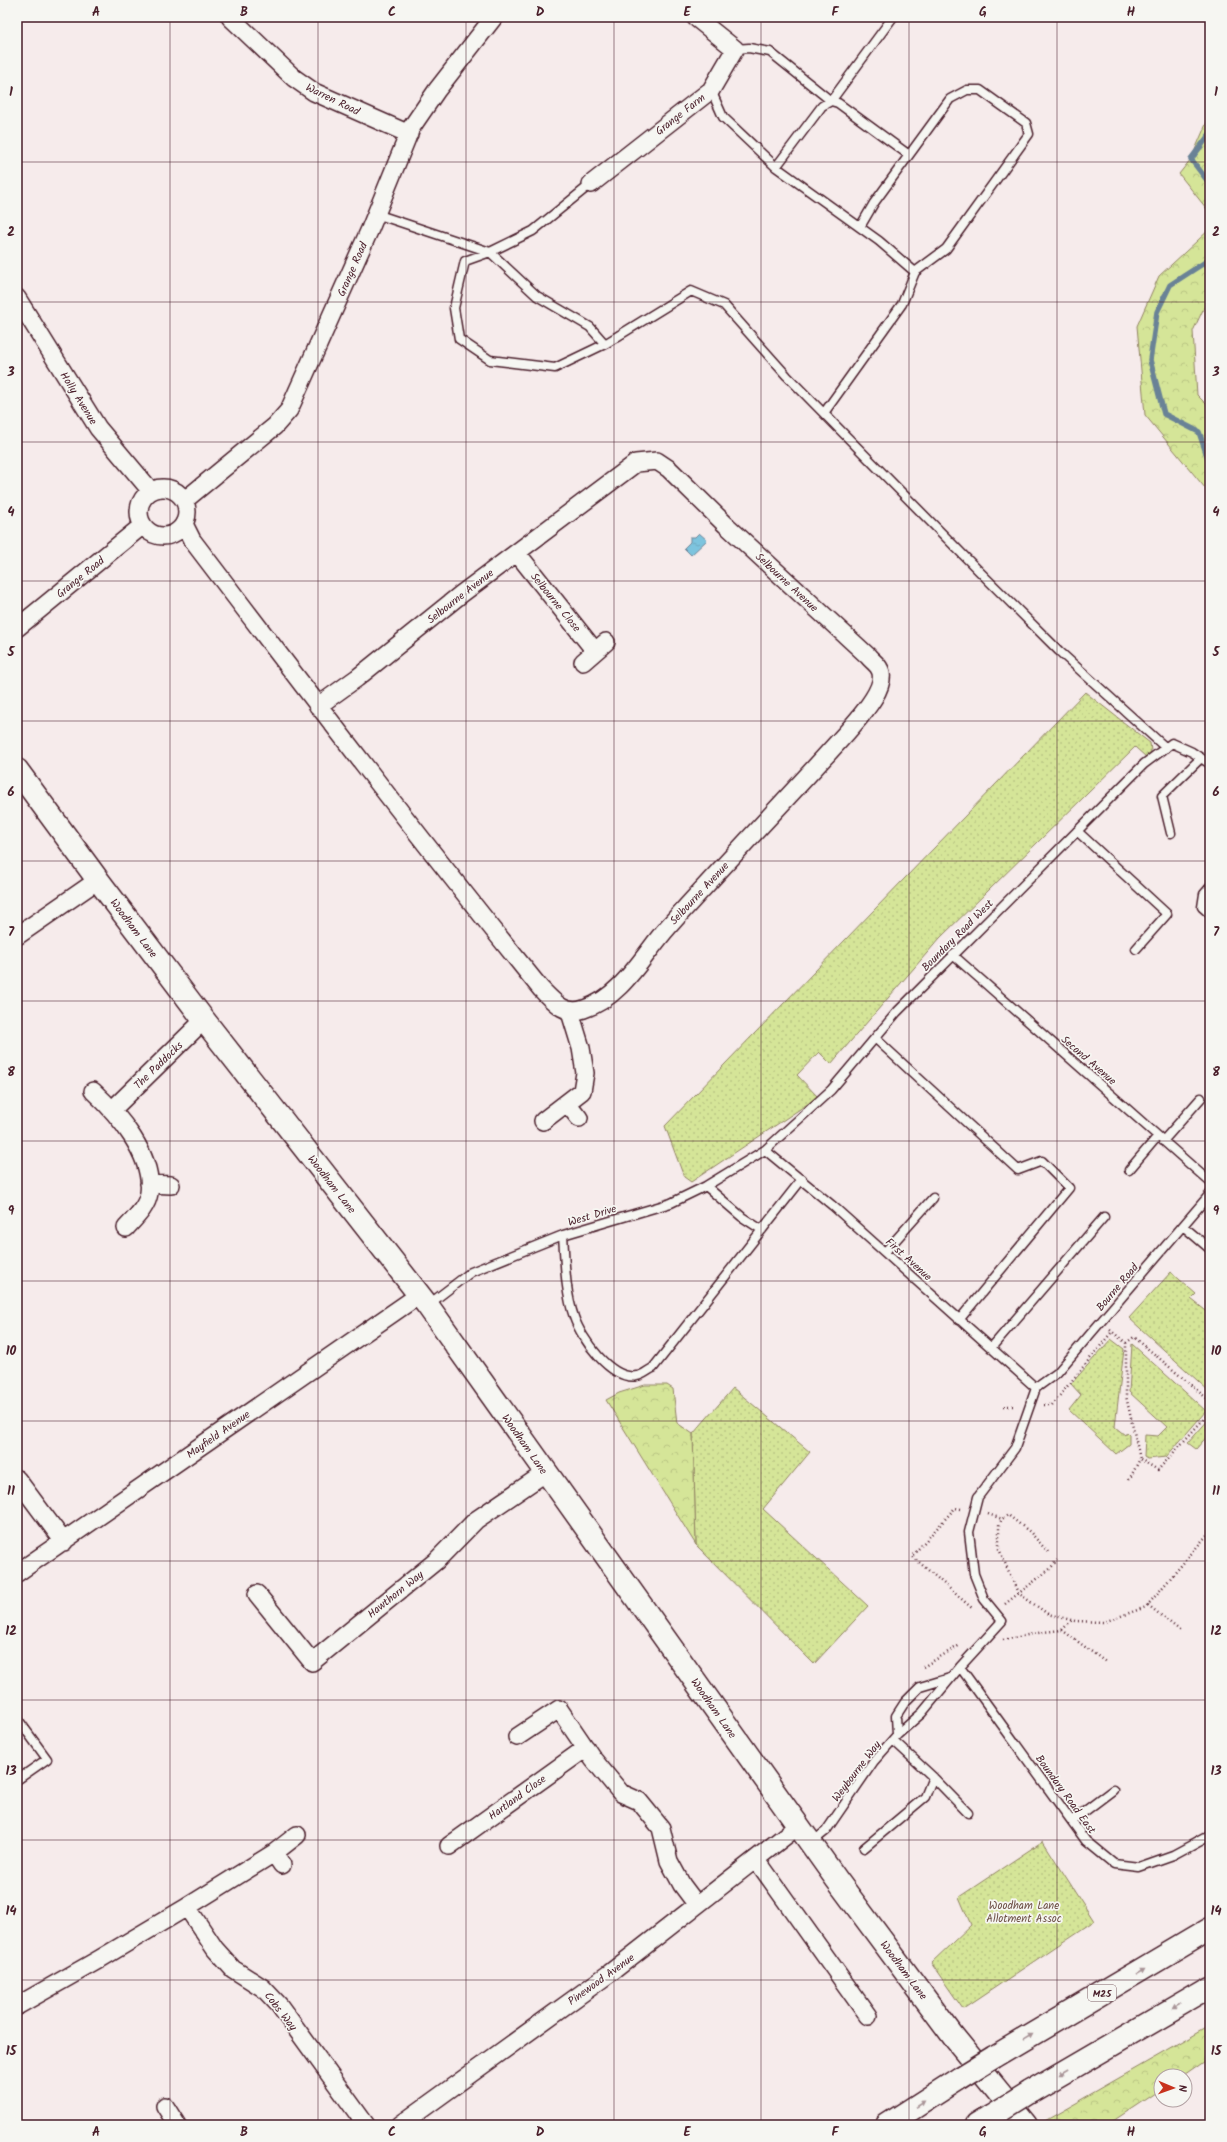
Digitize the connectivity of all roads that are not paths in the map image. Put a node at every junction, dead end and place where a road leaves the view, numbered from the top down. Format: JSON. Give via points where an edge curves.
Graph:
{"nodes":[{"id":1,"x":230,"y":17,"type":"edge"},
{"id":2,"x":494,"y":17,"type":"edge"},
{"id":3,"x":695,"y":17,"type":"edge"},
{"id":4,"x":893,"y":17,"type":"edge"},
{"id":5,"x":735,"y":49,"type":"junction"},
{"id":6,"x":711,"y":90,"type":"junction"},
{"id":7,"x":831,"y":101,"type":"junction"},
{"id":8,"x":409,"y":134,"type":"junction"},
{"id":9,"x":909,"y":155,"type":"junction"},
{"id":10,"x":776,"y":167,"type":"junction"},
{"id":11,"x":591,"y":184,"type":"joint"},
{"id":12,"x":376,"y":214,"type":"junction"},
{"id":13,"x":860,"y":227,"type":"junction"},
{"id":14,"x":490,"y":252,"type":"junction"},
{"id":15,"x":915,"y":272,"type":"junction"},
{"id":16,"x":17,"y":298,"type":"edge"},
{"id":17,"x":605,"y":344,"type":"junction"},
{"id":18,"x":824,"y":413,"type":"junction"},
{"id":19,"x":150,"y":491,"type":"junction"},
{"id":20,"x":184,"y":500,"type":"junction"},
{"id":21,"x":184,"y":524,"type":"junction"},
{"id":22,"x":143,"y":525,"type":"junction"},
{"id":23,"x":517,"y":553,"type":"junction"},
{"id":24,"x":17,"y":628,"type":"edge"},
{"id":25,"x":595,"y":652,"type":"dead end"},
{"id":26,"x":318,"y":706,"type":"junction"},
{"id":27,"x":1169,"y":746,"type":"junction"},
{"id":28,"x":1201,"y":758,"type":"junction"},
{"id":29,"x":1210,"y":764,"type":"edge"},
{"id":30,"x":17,"y":770,"type":"edge"},
{"id":31,"x":1077,"y":831,"type":"junction"},
{"id":32,"x":1170,"y":833,"type":"dead end"},
{"id":33,"x":98,"y":880,"type":"junction"},
{"id":34,"x":1210,"y":887,"type":"edge"},
{"id":35,"x":1210,"y":914,"type":"edge"},
{"id":36,"x":17,"y":936,"type":"edge"},
{"id":37,"x":1136,"y":948,"type":"dead end"},
{"id":38,"x":953,"y":954,"type":"junction"},
{"id":39,"x":570,"y":1012,"type":"junction"},
{"id":40,"x":204,"y":1020,"type":"junction"},
{"id":41,"x":876,"y":1039,"type":"junction"},
{"id":42,"x":93,"y":1091,"type":"dead end"},
{"id":43,"x":1201,"y":1098,"type":"dead end"},
{"id":44,"x":567,"y":1102,"type":"junction"},
{"id":45,"x":113,"y":1109,"type":"junction"},
{"id":46,"x":579,"y":1118,"type":"dead end"},
{"id":47,"x":543,"y":1121,"type":"dead end"},
{"id":48,"x":1161,"y":1138,"type":"junction"},
{"id":49,"x":764,"y":1150,"type":"junction"},
{"id":50,"x":1129,"y":1170,"type":"dead end"},
{"id":51,"x":802,"y":1179,"type":"junction"},
{"id":52,"x":1210,"y":1182,"type":"edge"},
{"id":53,"x":149,"y":1184,"type":"junction"},
{"id":54,"x":171,"y":1185,"type":"dead end"},
{"id":55,"x":706,"y":1186,"type":"junction"},
{"id":56,"x":1210,"y":1194,"type":"edge"},
{"id":57,"x":933,"y":1198,"type":"dead end"},
{"id":58,"x":1104,"y":1217,"type":"dead end"},
{"id":59,"x":1183,"y":1226,"type":"junction"},
{"id":60,"x":126,"y":1228,"type":"dead end"},
{"id":61,"x":762,"y":1230,"type":"junction"},
{"id":62,"x":563,"y":1235,"type":"junction"},
{"id":63,"x":1210,"y":1248,"type":"edge"},
{"id":64,"x":885,"y":1252,"type":"junction"},
{"id":65,"x":423,"y":1300,"type":"junction"},
{"id":66,"x":959,"y":1320,"type":"junction"},
{"id":67,"x":991,"y":1348,"type":"junction"},
{"id":68,"x":1036,"y":1388,"type":"junction"},
{"id":69,"x":546,"y":1473,"type":"junction"},
{"id":70,"x":17,"y":1479,"type":"edge"},
{"id":71,"x":64,"y":1542,"type":"junction"},
{"id":72,"x":17,"y":1573,"type":"edge"},
{"id":73,"x":257,"y":1594,"type":"dead end"},
{"id":74,"x":960,"y":1667,"type":"junction"},
{"id":75,"x":951,"y":1678,"type":"junction"},
{"id":76,"x":17,"y":1718,"type":"edge"},
{"id":77,"x":517,"y":1736,"type":"dead end"},
{"id":78,"x":895,"y":1738,"type":"junction"},
{"id":79,"x":586,"y":1748,"type":"junction"},
{"id":80,"x":934,"y":1777,"type":"junction"},
{"id":81,"x":17,"y":1780,"type":"edge"},
{"id":82,"x":1113,"y":1790,"type":"dead end"},
{"id":83,"x":968,"y":1813,"type":"dead end"},
{"id":84,"x":1072,"y":1821,"type":"junction"},
{"id":85,"x":798,"y":1826,"type":"junction"},
{"id":86,"x":298,"y":1835,"type":"dead end"},
{"id":87,"x":1210,"y":1835,"type":"edge"},
{"id":88,"x":810,"y":1844,"type":"junction"},
{"id":89,"x":449,"y":1846,"type":"dead end"},
{"id":90,"x":864,"y":1848,"type":"dead end"},
{"id":91,"x":756,"y":1859,"type":"junction"},
{"id":92,"x":697,"y":1905,"type":"junction"},
{"id":93,"x":187,"y":1907,"type":"junction"},
{"id":94,"x":1210,"y":1929,"type":"edge"},
{"id":95,"x":1210,"y":1987,"type":"edge"},
{"id":96,"x":17,"y":2006,"type":"edge"},
{"id":97,"x":868,"y":2016,"type":"dead end"},
{"id":98,"x":165,"y":2106,"type":"dead end"},
{"id":99,"x":983,"y":2121,"type":"edge"},
{"id":100,"x":177,"y":2125,"type":"edge"},
{"id":101,"x":366,"y":2125,"type":"edge"},
{"id":102,"x":400,"y":2125,"type":"edge"},
{"id":103,"x":887,"y":2125,"type":"edge"},
{"id":104,"x":1026,"y":2125,"type":"edge"}],
"edges":[{"from":1,"to":8,"type":"street","name":"Warren Road","via":[[294,78],[314,92]]},
{"from":2,"to":8,"type":"street","name":"Grange Road","via":[[426,105]]},
{"from":3,"to":5,"type":"street"},
{"from":4,"to":7,"type":"lane"},
{"from":5,"to":6,"type":"street","name":"Grange Farm"},
{"from":5,"to":7,"type":"lane","via":[[749,48],[770,52]]},
{"from":6,"to":10,"type":"lane","via":[[723,117]]},
{"from":6,"to":11,"type":"street","name":"Grange Farm"},
{"from":7,"to":9,"type":"lane","via":[[838,103]]},
{"from":7,"to":10,"type":"lane","via":[[822,106]]},
{"from":8,"to":12,"type":"street","name":"Grange Road"},
{"from":9,"to":13,"type":"lane"},
{"from":9,"to":15,"type":"lane","via":[[950,99],[967,90],[980,90],[1026,123],[1029,134],[946,249]]},
{"from":10,"to":13,"type":"lane"},
{"from":11,"to":14,"type":"lane","via":[[533,230]]},
{"from":12,"to":14,"type":"lane"},
{"from":12,"to":20,"type":"street","name":"Grange Road","via":[[289,410],[275,426]]},
{"from":13,"to":15,"type":"lane"},
{"from":14,"to":17,"type":"lane","via":[[537,296],[590,327]]},
{"from":14,"to":17,"type":"lane","via":[[465,261],[454,308],[459,339],[490,360],[555,368]]},
{"from":15,"to":18,"type":"lane","via":[[902,304]]},
{"from":16,"to":19,"type":"street","name":"Holly Avenue","via":[[98,428]]},
{"from":17,"to":18,"type":"lane","via":[[691,291],[724,305],[787,376]]},
{"from":18,"to":27,"type":"lane","via":[[1059,651]]},
{"from":19,"to":20,"type":"street","via":[[166,487],[180,494]]},
{"from":19,"to":22,"type":"street","via":[[140,503],[140,518]]},
{"from":20,"to":21,"type":"street","via":[[187,516]]},
{"from":21,"to":22,"type":"street","via":[[179,530],[164,536],[152,533]]},
{"from":21,"to":26,"type":"street","via":[[192,540]]},
{"from":22,"to":24,"type":"street","name":"Grange Road"},
{"from":23,"to":25,"type":"street","name":"Selbourne Close"},
{"from":23,"to":26,"type":"street","name":"Selbourne Avenue"},
{"from":23,"to":39,"type":"street","name":"Selbourne Avenue","via":[[636,463],[657,461],[669,469],[716,516],[868,656],[880,668],[882,679],[874,698],[848,731],[666,928],[616,990],[600,1002]]},
{"from":26,"to":39,"type":"street","via":[[541,989],[558,1006]]},
{"from":27,"to":28,"type":"lane","via":[[1192,752]]},
{"from":27,"to":31,"type":"lane","name":"Boundary Road West","via":[[1144,764]]},
{"from":28,"to":29,"type":"lane"},
{"from":28,"to":32,"type":"lane","via":[[1162,796]]},
{"from":30,"to":33,"type":"main road","name":"Woodham Lane"},
{"from":31,"to":37,"type":"lane","via":[[1167,914]]},
{"from":31,"to":38,"type":"lane","name":"Boundary Road West"},
{"from":33,"to":36,"type":"street"},
{"from":33,"to":40,"type":"main road","name":"Woodham Lane"},
{"from":34,"to":35,"type":"lane","via":[[1204,894],[1202,907]]},
{"from":38,"to":41,"type":"lane","name":"Boundary Road West","via":[[897,1012]]},
{"from":38,"to":48,"type":"lane","name":"Second Avenue"},
{"from":39,"to":44,"type":"street","via":[[581,1048],[585,1073],[582,1091]]},
{"from":40,"to":45,"type":"street","name":"The Paddocks"},
{"from":40,"to":65,"type":"main road","name":"Woodham Lane"},
{"from":41,"to":49,"type":"lane","name":"Boundary Road West","via":[[831,1090]]},
{"from":41,"to":66,"type":"lane","via":[[1018,1170],[1042,1161],[1069,1188]]},
{"from":42,"to":45,"type":"street"},
{"from":43,"to":48,"type":"lane"},
{"from":44,"to":46,"type":"street"},
{"from":44,"to":47,"type":"street"},
{"from":45,"to":53,"type":"street","via":[[146,1162]]},
{"from":48,"to":50,"type":"lane"},
{"from":48,"to":52,"type":"lane","name":"Second Avenue"},
{"from":49,"to":51,"type":"lane","name":"First Avenue"},
{"from":49,"to":55,"type":"lane","name":"West Drive"},
{"from":51,"to":61,"type":"lane"},
{"from":51,"to":64,"type":"lane","name":"First Avenue"},
{"from":53,"to":54,"type":"street"},
{"from":53,"to":60,"type":"street","via":[[149,1194],[142,1210]]},
{"from":55,"to":61,"type":"lane","via":[[742,1217]]},
{"from":55,"to":62,"type":"lane","name":"West Drive","via":[[671,1203]]},
{"from":56,"to":59,"type":"lane","name":"Bourne Road"},
{"from":57,"to":64,"type":"lane"},
{"from":58,"to":67,"type":"lane"},
{"from":59,"to":63,"type":"lane"},
{"from":59,"to":68,"type":"lane","name":"Bourne Road","via":[[1057,1372]]},
{"from":61,"to":62,"type":"lane","via":[[653,1368],[637,1376],[621,1374],[609,1366],[591,1347],[574,1318],[565,1273]]},
{"from":62,"to":65,"type":"lane","name":"West Drive","via":[[471,1272]]},
{"from":64,"to":66,"type":"lane","name":"First Avenue"},
{"from":65,"to":69,"type":"main road","name":"Woodham Lane"},
{"from":65,"to":71,"type":"street","name":"Mayfield Avenue"},
{"from":66,"to":67,"type":"lane","name":"First Avenue"},
{"from":67,"to":68,"type":"lane","name":"First Avenue"},
{"from":68,"to":74,"type":"lane","name":"Weybourne Way","via":[[1015,1448],[978,1497],[973,1510],[969,1532],[974,1574],[984,1599],[1002,1621]]},
{"from":69,"to":73,"type":"street","name":"Hawthorn Way","via":[[476,1520],[436,1561],[312,1662]]},
{"from":69,"to":85,"type":"main road","name":"Woodham Lane"},
{"from":70,"to":71,"type":"street"},
{"from":71,"to":72,"type":"street","name":"Mayfield Avenue"},
{"from":74,"to":75,"type":"lane","name":"Weybourne Way"},
{"from":74,"to":84,"type":"lane","name":"Boundary Road East"},
{"from":75,"to":78,"type":"lane","name":"Weybourne Way","via":[[922,1713]]},
{"from":75,"to":78,"type":"lane","via":[[920,1687],[905,1702],[896,1716]]},
{"from":76,"to":81,"type":"lane","via":[[48,1759]]},
{"from":77,"to":79,"type":"street","via":[[558,1709]]},
{"from":78,"to":80,"type":"lane"},
{"from":78,"to":88,"type":"lane","name":"Weybourne Way","via":[[874,1761],[826,1831]]},
{"from":79,"to":89,"type":"street","name":"Hartland Close"},
{"from":79,"to":92,"type":"street","via":[[622,1793],[639,1801],[661,1828],[669,1861]]},
{"from":80,"to":83,"type":"lane"},
{"from":80,"to":90,"type":"lane","via":[[925,1797]]},
{"from":82,"to":84,"type":"lane"},
{"from":84,"to":87,"type":"lane","name":"Boundary Road East","via":[[1086,1841],[1114,1864],[1139,1867],[1173,1855]]},
{"from":85,"to":88,"type":"main road","name":"Woodham Lane"},
{"from":85,"to":91,"type":"street","name":"Pinewood Avenue"},
{"from":86,"to":93,"type":"street","via":[[278,1859]]},
{"from":88,"to":104,"type":"main road","name":"Woodham Lane","via":[[953,2036]]},
{"from":91,"to":92,"type":"street","name":"Pinewood Avenue"},
{"from":91,"to":97,"type":"street"},
{"from":92,"to":102,"type":"street","name":"Pinewood Avenue","via":[[610,1973]]},
{"from":93,"to":96,"type":"street"},
{"from":93,"to":101,"type":"street","name":"Cobs Way","via":[[215,1949],[233,1969],[263,1988],[279,2004]]},
{"from":103,"to":94,"type":"main road","number":"M25","one_way":true,"bridge":true,"via":[[994,2057]]},
{"from":95,"to":99,"type":"main road","one_way":true,"bridge":true},
{"from":98,"to":100,"type":"street"}]}
